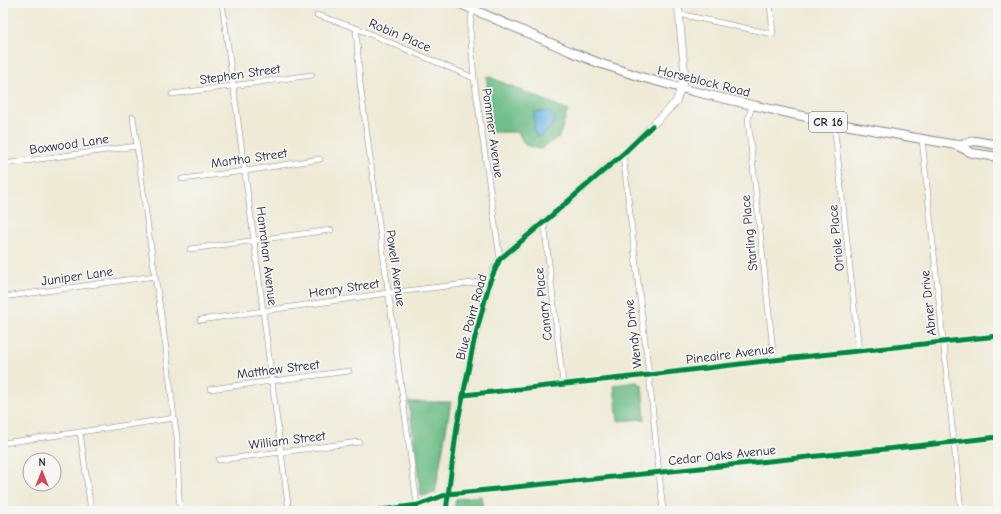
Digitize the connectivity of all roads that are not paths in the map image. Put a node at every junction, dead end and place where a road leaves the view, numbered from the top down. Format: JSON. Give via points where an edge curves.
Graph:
{"nodes":[{"id":1,"x":222,"y":3,"type":"edge"},
{"id":2,"x":458,"y":3,"type":"edge"},
{"id":3,"x":678,"y":3,"type":"edge"},
{"id":4,"x":770,"y":3,"type":"edge"},
{"id":5,"x":473,"y":9,"type":"junction"},
{"id":6,"x":679,"y":14,"type":"junction"},
{"id":7,"x":317,"y":15,"type":"dead end"},
{"id":8,"x":356,"y":28,"type":"junction"},
{"id":9,"x":312,"y":75,"type":"dead end"},
{"id":10,"x":474,"y":78,"type":"junction"},
{"id":11,"x":233,"y":86,"type":"junction"},
{"id":12,"x":681,"y":88,"type":"junction"},
{"id":13,"x":172,"y":94,"type":"dead end"},
{"id":14,"x":752,"y":105,"type":"junction"},
{"id":15,"x":133,"y":117,"type":"dead end"},
{"id":16,"x":834,"y":123,"type":"junction"},
{"id":17,"x":922,"y":140,"type":"junction"},
{"id":18,"x":956,"y":145,"type":"junction"},
{"id":19,"x":998,"y":145,"type":"edge"},
{"id":20,"x":137,"y":146,"type":"junction"},
{"id":21,"x":624,"y":154,"type":"junction"},
{"id":22,"x":998,"y":157,"type":"edge"},
{"id":23,"x":320,"y":159,"type":"dead end"},
{"id":24,"x":3,"y":164,"type":"edge"},
{"id":25,"x":245,"y":171,"type":"junction"},
{"id":26,"x":182,"y":179,"type":"dead end"},
{"id":27,"x":544,"y":222,"type":"junction"},
{"id":28,"x":331,"y":230,"type":"dead end"},
{"id":29,"x":254,"y":240,"type":"junction"},
{"id":30,"x":190,"y":249,"type":"dead end"},
{"id":31,"x":500,"y":259,"type":"junction"},
{"id":32,"x":155,"y":276,"type":"junction"},
{"id":33,"x":490,"y":281,"type":"junction"},
{"id":34,"x":388,"y":294,"type":"junction"},
{"id":35,"x":3,"y":297,"type":"edge"},
{"id":36,"x":263,"y":310,"type":"junction"},
{"id":37,"x":200,"y":320,"type":"dead end"},
{"id":38,"x":998,"y":336,"type":"edge"},
{"id":39,"x":943,"y":342,"type":"junction"},
{"id":40,"x":859,"y":351,"type":"junction"},
{"id":41,"x":774,"y":360,"type":"junction"},
{"id":42,"x":349,"y":371,"type":"dead end"},
{"id":43,"x":649,"y":375,"type":"junction"},
{"id":44,"x":272,"y":381,"type":"junction"},
{"id":45,"x":563,"y":383,"type":"junction"},
{"id":46,"x":210,"y":389,"type":"dead end"},
{"id":47,"x":464,"y":395,"type":"junction"},
{"id":48,"x":174,"y":418,"type":"junction"},
{"id":49,"x":80,"y":432,"type":"junction"},
{"id":50,"x":998,"y":437,"type":"edge"},
{"id":51,"x":358,"y":442,"type":"dead end"},
{"id":52,"x":954,"y":442,"type":"junction"},
{"id":53,"x":3,"y":443,"type":"edge"},
{"id":54,"x":281,"y":452,"type":"junction"},
{"id":55,"x":219,"y":460,"type":"dead end"},
{"id":56,"x":659,"y":473,"type":"junction"},
{"id":57,"x":448,"y":494,"type":"junction"},
{"id":58,"x":418,"y":508,"type":"edge"},
{"id":59,"x":91,"y":511,"type":"edge"},
{"id":60,"x":181,"y":511,"type":"edge"},
{"id":61,"x":289,"y":511,"type":"edge"},
{"id":62,"x":373,"y":511,"type":"edge"},
{"id":63,"x":446,"y":511,"type":"edge"},
{"id":64,"x":663,"y":511,"type":"edge"},
{"id":65,"x":962,"y":511,"type":"edge"}],
"edges":[{"from":1,"to":11,"type":"street","name":"Hanrahan Avenue"},
{"from":2,"to":5,"type":"main road","name":"Horseblock Road","number":"CR 16"},
{"from":3,"to":6,"type":"street","name":"Blue Point Road"},
{"from":4,"to":6,"type":"street","via":[[773,34]]},
{"from":5,"to":10,"type":"street","name":"Pommer Avenue","via":[[470,29]]},
{"from":5,"to":12,"type":"main road","name":"Horseblock Road","number":"CR 16","via":[[574,54]]},
{"from":6,"to":12,"type":"street","name":"Blue Point Road","via":[[685,76]]},
{"from":7,"to":8,"type":"street","name":"Robin Place"},
{"from":8,"to":10,"type":"street","name":"Robin Place"},
{"from":8,"to":34,"type":"street","name":"Powell Avenue","via":[[360,82]]},
{"from":9,"to":11,"type":"street","name":"Stephen Street"},
{"from":10,"to":31,"type":"street","name":"Pommer Avenue"},
{"from":11,"to":13,"type":"street","name":"Stephen Street"},
{"from":11,"to":25,"type":"street","name":"Hanrahan Avenue"},
{"from":12,"to":14,"type":"main road","name":"Horseblock Road","number":"CR 16"},
{"from":12,"to":21,"type":"street","name":"Blue Point Road","via":[[676,102]]},
{"from":14,"to":16,"type":"main road","name":"Horseblock Road","number":"CR 16"},
{"from":14,"to":41,"type":"street","name":"Starling Place","via":[[748,120]]},
{"from":15,"to":20,"type":"street"},
{"from":16,"to":17,"type":"main road","name":"Horseblock Road","number":"CR 16"},
{"from":16,"to":40,"type":"street","name":"Oriole Place"},
{"from":17,"to":18,"type":"main road","name":"Horseblock Road","number":"CR 16"},
{"from":17,"to":39,"type":"street","name":"Abner Drive"},
{"from":18,"to":19,"type":"main road","name":"Horseblock Road","number":"CR 16","via":[[974,141]]},
{"from":18,"to":22,"type":"main road","name":"Horseblock Road","number":"CR 16","via":[[972,153]]},
{"from":20,"to":24,"type":"street","name":"Boxwood Lane"},
{"from":20,"to":32,"type":"street"},
{"from":21,"to":27,"type":"street","name":"Blue Point Road"},
{"from":21,"to":43,"type":"street","name":"Wendy Drive"},
{"from":23,"to":25,"type":"street","name":"Martha Street"},
{"from":25,"to":26,"type":"street","name":"Martha Street"},
{"from":25,"to":29,"type":"street","name":"Hanrahan Avenue"},
{"from":27,"to":31,"type":"street","name":"Blue Point Road"},
{"from":27,"to":45,"type":"street","name":"Canary Place"},
{"from":28,"to":29,"type":"street"},
{"from":29,"to":30,"type":"street"},
{"from":29,"to":36,"type":"street","name":"Hanrahan Avenue"},
{"from":31,"to":33,"type":"street","name":"Blue Point Road"},
{"from":32,"to":35,"type":"street","name":"Juniper Lane"},
{"from":32,"to":48,"type":"street"},
{"from":33,"to":34,"type":"street","name":"Henry Street"},
{"from":33,"to":47,"type":"street","name":"Blue Point Road","via":[[474,341]]},
{"from":34,"to":36,"type":"street","name":"Henry Street"},
{"from":34,"to":58,"type":"street","name":"Powell Avenue"},
{"from":36,"to":37,"type":"street","name":"Henry Street"},
{"from":36,"to":44,"type":"street","name":"Hanrahan Avenue"},
{"from":38,"to":39,"type":"street","name":"Pineaire Avenue"},
{"from":39,"to":40,"type":"street","name":"Pineaire Avenue"},
{"from":39,"to":52,"type":"street","name":"Abner Drive"},
{"from":40,"to":41,"type":"street","name":"Pineaire Avenue"},
{"from":41,"to":43,"type":"street","name":"Pineaire Avenue"},
{"from":42,"to":44,"type":"street","name":"Matthew Street"},
{"from":43,"to":45,"type":"street","name":"Pineaire Avenue"},
{"from":43,"to":56,"type":"street","name":"Wendy Drive"},
{"from":44,"to":46,"type":"street","name":"Matthew Street"},
{"from":44,"to":54,"type":"street","name":"Hanrahan Avenue"},
{"from":45,"to":47,"type":"street","name":"Pineaire Avenue"},
{"from":47,"to":57,"type":"street","name":"Blue Point Road"},
{"from":48,"to":49,"type":"street"},
{"from":48,"to":60,"type":"street"},
{"from":49,"to":53,"type":"street"},
{"from":49,"to":59,"type":"street"},
{"from":50,"to":52,"type":"street","name":"Cedar Oaks Avenue"},
{"from":51,"to":54,"type":"street","name":"William Street"},
{"from":52,"to":56,"type":"street","name":"Cedar Oaks Avenue"},
{"from":52,"to":65,"type":"street","name":"Abner Drive"},
{"from":54,"to":55,"type":"street","name":"William Street"},
{"from":54,"to":61,"type":"street","name":"Hanrahan Avenue"},
{"from":56,"to":57,"type":"street","name":"Cedar Oaks Avenue"},
{"from":56,"to":64,"type":"street","name":"Wendy Drive"},
{"from":57,"to":58,"type":"street","name":"Cedar Oaks Avenue"},
{"from":57,"to":63,"type":"street","name":"Blue Point Road"},
{"from":58,"to":62,"type":"street","name":"Cedar Oaks Avenue"}]}
